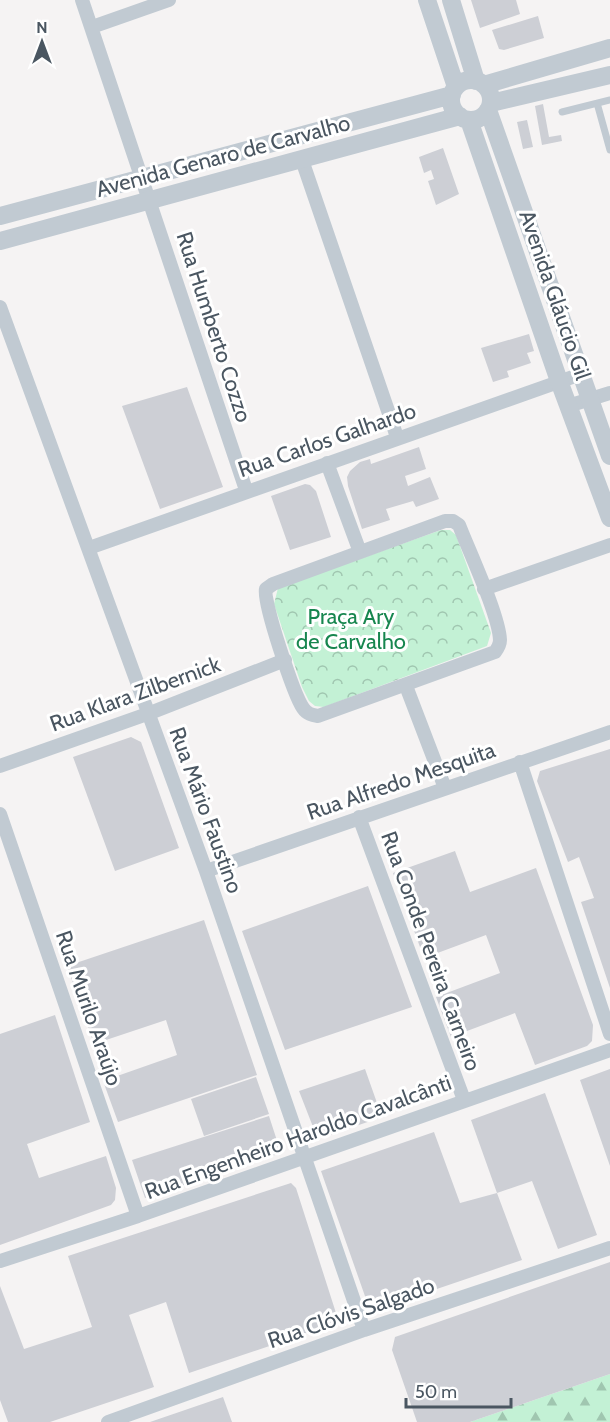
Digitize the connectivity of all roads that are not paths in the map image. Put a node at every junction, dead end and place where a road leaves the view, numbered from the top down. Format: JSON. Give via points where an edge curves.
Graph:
{"nodes":[{"id":1,"x":82,"y":0,"type":"edge"},
{"id":2,"x":169,"y":0,"type":"edge"},
{"id":3,"x":427,"y":0,"type":"edge"},
{"id":4,"x":451,"y":0,"type":"edge"},
{"id":5,"x":92,"y":27,"type":"junction"},
{"id":6,"x":610,"y":48,"type":"edge"},
{"id":7,"x":610,"y":75,"type":"edge"},
{"id":8,"x":480,"y":83,"type":"junction"},
{"id":9,"x":454,"y":91,"type":"junction"},
{"id":10,"x":610,"y":100,"type":"edge"},
{"id":11,"x":597,"y":104,"type":"junction"},
{"id":12,"x":489,"y":107,"type":"junction"},
{"id":13,"x":562,"y":112,"type":"dead end"},
{"id":14,"x":464,"y":118,"type":"junction"},
{"id":15,"x":610,"y":150,"type":"edge"},
{"id":16,"x":302,"y":160,"type":"junction"},
{"id":17,"x":143,"y":176,"type":"junction"},
{"id":18,"x":151,"y":200,"type":"junction"},
{"id":19,"x":0,"y":216,"type":"edge"},
{"id":20,"x":0,"y":241,"type":"edge"},
{"id":21,"x":0,"y":307,"type":"edge"},
{"id":22,"x":581,"y":374,"type":"junction"},
{"id":23,"x":559,"y":381,"type":"junction"},
{"id":24,"x":610,"y":393,"type":"edge"},
{"id":25,"x":590,"y":399,"type":"junction"},
{"id":26,"x":568,"y":406,"type":"junction"},
{"id":27,"x":397,"y":437,"type":"junction"},
{"id":28,"x":610,"y":456,"type":"edge"},
{"id":29,"x":327,"y":463,"type":"junction"},
{"id":30,"x":246,"y":490,"type":"junction"},
{"id":31,"x":610,"y":518,"type":"edge"},
{"id":32,"x":610,"y":544,"type":"edge"},
{"id":33,"x":89,"y":548,"type":"junction"},
{"id":34,"x":360,"y":552,"type":"junction"},
{"id":35,"x":484,"y":589,"type":"junction"},
{"id":36,"x":285,"y":660,"type":"junction"},
{"id":37,"x":406,"y":686,"type":"junction"},
{"id":38,"x":150,"y":713,"type":"junction"},
{"id":39,"x":610,"y":732,"type":"edge"},
{"id":40,"x":520,"y":762,"type":"junction"},
{"id":41,"x":0,"y":766,"type":"edge"},
{"id":42,"x":445,"y":788,"type":"junction"},
{"id":43,"x":0,"y":814,"type":"edge"},
{"id":44,"x":359,"y":817,"type":"junction"},
{"id":45,"x":206,"y":871,"type":"junction"},
{"id":46,"x":610,"y":1034,"type":"edge"},
{"id":47,"x":610,"y":1050,"type":"edge"},
{"id":48,"x":464,"y":1100,"type":"junction"},
{"id":49,"x":306,"y":1157,"type":"junction"},
{"id":50,"x":138,"y":1216,"type":"junction"},
{"id":51,"x":610,"y":1248,"type":"edge"},
{"id":52,"x":0,"y":1261,"type":"edge"},
{"id":53,"x":364,"y":1330,"type":"junction"},
{"id":54,"x":108,"y":1422,"type":"edge"}],
"edges":[{"from":1,"to":5,"type":"street","name":"Rua Humberto Cozzo"},
{"from":2,"to":5,"type":"street"},
{"from":3,"to":9,"type":"street"},
{"from":4,"to":8,"type":"street"},
{"from":5,"to":17,"type":"street","name":"Rua Humberto Cozzo"},
{"from":6,"to":8,"type":"street"},
{"from":7,"to":12,"type":"street"},
{"from":8,"to":9,"type":"street","via":[[465,81]]},
{"from":8,"to":12,"type":"street","via":[[491,96]]},
{"from":9,"to":14,"type":"street","via":[[452,103]]},
{"from":9,"to":17,"type":"street","name":"Avenida Genaro de Carvalho"},
{"from":10,"to":11,"type":"lane"},
{"from":11,"to":13,"type":"lane"},
{"from":11,"to":15,"type":"lane"},
{"from":12,"to":14,"type":"street","via":[[480,118]]},
{"from":12,"to":22,"type":"street","name":"Avenida Gláucio Gil"},
{"from":14,"to":16,"type":"street","name":"Avenida Genaro de Carvalho"},
{"from":14,"to":23,"type":"street","name":"Avenida Gláucio Gil"},
{"from":16,"to":18,"type":"street","name":"Avenida Genaro de Carvalho"},
{"from":16,"to":27,"type":"street"},
{"from":17,"to":18,"type":"street","name":"Rua Humberto Cozzo"},
{"from":17,"to":19,"type":"street","name":"Avenida Genaro de Carvalho"},
{"from":18,"to":20,"type":"street","name":"Avenida Genaro de Carvalho"},
{"from":18,"to":30,"type":"street","name":"Rua Humberto Cozzo"},
{"from":21,"to":33,"type":"street","name":"Rua Mário Faustino"},
{"from":22,"to":23,"type":"street","name":"Rua Carlos Galhardo"},
{"from":22,"to":25,"type":"street","name":"Avenida Gláucio Gil"},
{"from":23,"to":26,"type":"street","name":"Avenida Gláucio Gil"},
{"from":23,"to":27,"type":"street","name":"Rua Carlos Galhardo"},
{"from":24,"to":25,"type":"street"},
{"from":25,"to":26,"type":"street"},
{"from":25,"to":28,"type":"street","name":"Avenida Gláucio Gil"},
{"from":26,"to":31,"type":"street","name":"Avenida Gláucio Gil"},
{"from":27,"to":29,"type":"street","name":"Rua Carlos Galhardo"},
{"from":29,"to":30,"type":"street","name":"Rua Carlos Galhardo"},
{"from":29,"to":34,"type":"street"},
{"from":30,"to":33,"type":"street","name":"Rua Carlos Galhardo"},
{"from":32,"to":35,"type":"street"},
{"from":33,"to":38,"type":"street","name":"Rua Mário Faustino"},
{"from":34,"to":35,"type":"street","via":[[453,521],[459,525]]},
{"from":34,"to":36,"type":"street","via":[[266,589],[265,601]]},
{"from":35,"to":37,"type":"street","via":[[500,637],[495,652]]},
{"from":36,"to":37,"type":"street","via":[[309,715],[318,716]]},
{"from":36,"to":38,"type":"street","name":"Rua Klara Zilbernick"},
{"from":37,"to":42,"type":"street"},
{"from":38,"to":41,"type":"street","name":"Rua Klara Zilbernick"},
{"from":38,"to":45,"type":"street","name":"Rua Mário Faustino"},
{"from":39,"to":40,"type":"street","name":"Rua Alfredo Mesquita"},
{"from":40,"to":42,"type":"street","name":"Rua Alfredo Mesquita"},
{"from":40,"to":46,"type":"street"},
{"from":42,"to":44,"type":"street","name":"Rua Alfredo Mesquita"},
{"from":43,"to":50,"type":"street","name":"Rua Murilo Araújo"},
{"from":44,"to":45,"type":"street","name":"Rua Alfredo Mesquita"},
{"from":44,"to":48,"type":"street","name":"Rua Conde Pereira Carneiro"},
{"from":45,"to":49,"type":"street","name":"Rua Mário Faustino"},
{"from":47,"to":48,"type":"street","name":"Rua Engenheiro Haroldo Cavalcânti"},
{"from":48,"to":49,"type":"street","name":"Rua Engenheiro Haroldo Cavalcânti"},
{"from":49,"to":50,"type":"street","name":"Rua Engenheiro Haroldo Cavalcânti"},
{"from":49,"to":53,"type":"street","name":"Rua Mário Faustino"},
{"from":50,"to":52,"type":"street","name":"Rua Engenheiro Haroldo Cavalcânti"},
{"from":51,"to":53,"type":"street","name":"Rua Clóvis Salgado"},
{"from":53,"to":54,"type":"street","name":"Rua Clóvis Salgado"}]}
